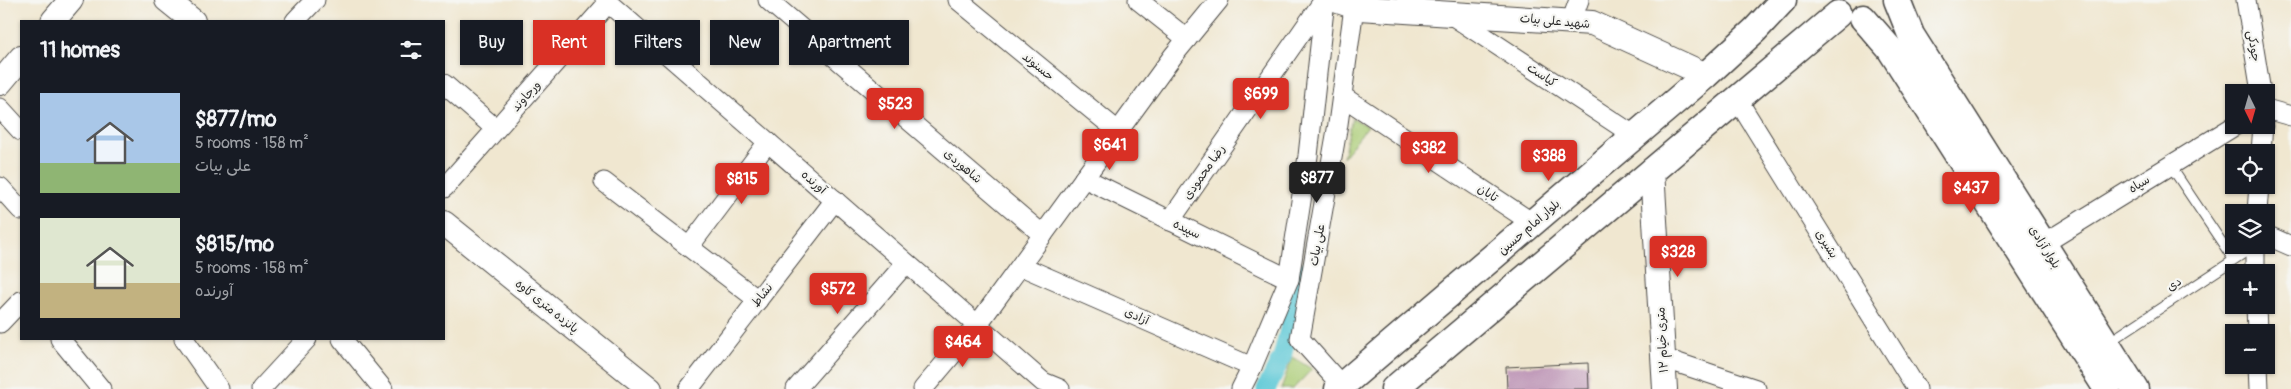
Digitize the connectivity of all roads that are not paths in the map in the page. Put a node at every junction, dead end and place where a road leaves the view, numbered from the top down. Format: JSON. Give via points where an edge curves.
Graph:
{"nodes":[{"id":1,"x":71,"y":0,"type":"edge"},
{"id":2,"x":167,"y":0,"type":"edge"},
{"id":3,"x":315,"y":0,"type":"edge"},
{"id":4,"x":768,"y":0,"type":"edge"},
{"id":5,"x":958,"y":0,"type":"edge"},
{"id":6,"x":1138,"y":0,"type":"edge"},
{"id":7,"x":1219,"y":0,"type":"edge"},
{"id":8,"x":1325,"y":0,"type":"edge"},
{"id":9,"x":1783,"y":0,"type":"edge"},
{"id":10,"x":1897,"y":0,"type":"edge"},
{"id":11,"x":2246,"y":0,"type":"edge"},
{"id":12,"x":607,"y":2,"type":"edge"},
{"id":13,"x":1348,"y":2,"type":"edge"},
{"id":14,"x":1575,"y":11,"type":"edge"},
{"id":15,"x":1840,"y":11,"type":"edge"},
{"id":16,"x":1450,"y":14,"type":"junction"},
{"id":17,"x":54,"y":20,"type":"edge"},
{"id":18,"x":192,"y":20,"type":"edge"},
{"id":19,"x":296,"y":20,"type":"edge"},
{"id":20,"x":1187,"y":39,"type":"junction"},
{"id":21,"x":20,"y":59,"type":"edge"},
{"id":22,"x":1706,"y":75,"type":"junction"},
{"id":23,"x":0,"y":83,"type":"edge"},
{"id":24,"x":2260,"y":84,"type":"edge"},
{"id":25,"x":445,"y":85,"type":"edge"},
{"id":26,"x":1342,"y":96,"type":"junction"},
{"id":27,"x":1737,"y":99,"type":"junction"},
{"id":28,"x":0,"y":108,"type":"edge"},
{"id":29,"x":2275,"y":111,"type":"edge"},
{"id":30,"x":2291,"y":116,"type":"edge"},
{"id":31,"x":496,"y":129,"type":"junction"},
{"id":32,"x":20,"y":130,"type":"edge"},
{"id":33,"x":1118,"y":132,"type":"junction"},
{"id":34,"x":2225,"y":132,"type":"edge"},
{"id":35,"x":1635,"y":136,"type":"junction"},
{"id":36,"x":768,"y":142,"type":"junction"},
{"id":37,"x":2170,"y":165,"type":"junction"},
{"id":38,"x":1652,"y":170,"type":"junction"},
{"id":39,"x":1084,"y":178,"type":"junction"},
{"id":40,"x":604,"y":182,"type":"dead end"},
{"id":41,"x":0,"y":187,"type":"edge"},
{"id":42,"x":445,"y":187,"type":"edge"},
{"id":43,"x":835,"y":200,"type":"junction"},
{"id":44,"x":20,"y":209,"type":"edge"},
{"id":45,"x":1170,"y":221,"type":"junction"},
{"id":46,"x":445,"y":224,"type":"edge"},
{"id":47,"x":1534,"y":224,"type":"junction"},
{"id":48,"x":1043,"y":235,"type":"junction"},
{"id":49,"x":2043,"y":244,"type":"junction"},
{"id":50,"x":2275,"y":244,"type":"edge"},
{"id":51,"x":2291,"y":246,"type":"edge"},
{"id":52,"x":689,"y":247,"type":"junction"},
{"id":53,"x":2242,"y":254,"type":"edge"},
{"id":54,"x":2234,"y":260,"type":"junction"},
{"id":55,"x":906,"y":263,"type":"junction"},
{"id":56,"x":1021,"y":266,"type":"junction"},
{"id":57,"x":1289,"y":279,"type":"junction"},
{"id":58,"x":758,"y":300,"type":"junction"},
{"id":59,"x":20,"y":303,"type":"edge"},
{"id":60,"x":0,"y":323,"type":"edge"},
{"id":61,"x":978,"y":324,"type":"junction"},
{"id":62,"x":61,"y":340,"type":"edge"},
{"id":63,"x":185,"y":340,"type":"edge"},
{"id":64,"x":305,"y":340,"type":"edge"},
{"id":65,"x":343,"y":340,"type":"edge"},
{"id":66,"x":2107,"y":344,"type":"junction"},
{"id":67,"x":1664,"y":358,"type":"junction"},
{"id":68,"x":1252,"y":367,"type":"junction"},
{"id":69,"x":2258,"y":374,"type":"edge"},
{"id":70,"x":1047,"y":387,"type":"edge"},
{"id":71,"x":1340,"y":387,"type":"edge"},
{"id":72,"x":101,"y":389,"type":"edge"},
{"id":73,"x":219,"y":389,"type":"edge"},
{"id":74,"x":261,"y":389,"type":"edge"},
{"id":75,"x":384,"y":389,"type":"edge"},
{"id":76,"x":650,"y":389,"type":"edge"},
{"id":77,"x":689,"y":389,"type":"edge"},
{"id":78,"x":796,"y":389,"type":"edge"},
{"id":79,"x":923,"y":389,"type":"edge"},
{"id":80,"x":1241,"y":389,"type":"edge"},
{"id":81,"x":1394,"y":389,"type":"edge"},
{"id":82,"x":1665,"y":389,"type":"edge"},
{"id":83,"x":1756,"y":389,"type":"edge"},
{"id":84,"x":1917,"y":389,"type":"edge"},
{"id":85,"x":2107,"y":389,"type":"edge"},
{"id":86,"x":2136,"y":389,"type":"edge"},
{"id":87,"x":2259,"y":389,"type":"edge"}],
"edges":[{"from":1,"to":17,"type":"street"},
{"from":2,"to":18,"type":"street"},
{"from":3,"to":19,"type":"street"},
{"from":4,"to":48,"type":"street","name":"شاهوردی"},
{"from":5,"to":33,"type":"street","name":"حسنوند"},
{"from":6,"to":20,"type":"street"},
{"from":7,"to":20,"type":"street"},
{"from":8,"to":45,"type":"street","name":"رضا محمودی"},
{"from":8,"to":57,"type":"street","name":"علی بیات","via":[[1308,156]]},
{"from":9,"to":22,"type":"main road","name":"بلوار امام حسین"},
{"from":10,"to":15,"type":"main road","via":[[1888,9]]},
{"from":10,"to":49,"type":"main road","name":"بلوار آزادی","via":[[1910,35]]},
{"from":11,"to":24,"type":"street","name":"جودکی"},
{"from":12,"to":31,"type":"street","name":"ورجاوند"},
{"from":12,"to":36,"type":"street","name":"آورنده"},
{"from":13,"to":16,"type":"street","name":"شهید علی بیات"},
{"from":13,"to":26,"type":"street","name":"علی بیات"},
{"from":14,"to":16,"type":"street","name":"شهید علی بیات"},
{"from":14,"to":22,"type":"street","name":"شهید علی بیات","via":[[1592,23]]},
{"from":15,"to":27,"type":"main road"},
{"from":15,"to":85,"type":"main road","name":"بلوار آزادی","via":[[1890,49]]},
{"from":16,"to":35,"type":"street","name":"کیاست"},
{"from":20,"to":33,"type":"street"},
{"from":21,"to":23,"type":"street"},
{"from":22,"to":35,"type":"main road","name":"بلوار امام حسین"},
{"from":25,"to":31,"type":"street"},
{"from":26,"to":47,"type":"street","name":"تابان"},
{"from":26,"to":71,"type":"street","name":"علی بیات","via":[[1300,339]]},
{"from":27,"to":38,"type":"main road"},
{"from":27,"to":84,"type":"street","name":"بشیری"},
{"from":28,"to":32,"type":"street"},
{"from":29,"to":30,"type":"street"},
{"from":31,"to":42,"type":"street","name":"ورجاوند"},
{"from":33,"to":39,"type":"street"},
{"from":34,"to":37,"type":"street","name":"سپاه"},
{"from":35,"to":47,"type":"main road","name":"بلوار امام حسین"},
{"from":36,"to":43,"type":"street","name":"آورنده"},
{"from":36,"to":52,"type":"street"},
{"from":37,"to":49,"type":"street","name":"سپاه"},
{"from":37,"to":54,"type":"lane"},
{"from":38,"to":67,"type":"street","name":"۱۲ متری خیام"},
{"from":38,"to":81,"type":"main road"},
{"from":39,"to":45,"type":"street","name":"سپیده"},
{"from":39,"to":48,"type":"street"},
{"from":40,"to":52,"type":"street"},
{"from":41,"to":44,"type":"street"},
{"from":43,"to":55,"type":"street","name":"آورنده"},
{"from":43,"to":58,"type":"street","name":"نشاط"},
{"from":45,"to":57,"type":"street","name":"سپیده"},
{"from":46,"to":76,"type":"street","name":"پانزده متری کاوه"},
{"from":47,"to":71,"type":"main road","name":"بلوار امام حسین"},
{"from":48,"to":56,"type":"street"},
{"from":49,"to":66,"type":"main road","name":"بلوار آزادی"},
{"from":50,"to":51,"type":"street"},
{"from":52,"to":58,"type":"street"},
{"from":53,"to":54,"type":"lane","name":"دی"},
{"from":54,"to":66,"type":"lane","name":"دی"},
{"from":55,"to":61,"type":"street","name":"آورنده"},
{"from":55,"to":78,"type":"street"},
{"from":56,"to":61,"type":"street"},
{"from":56,"to":68,"type":"street","name":"آزادی"},
{"from":57,"to":68,"type":"street","name":"علی بیات"},
{"from":58,"to":77,"type":"street","name":"نشاط"},
{"from":59,"to":60,"type":"street"},
{"from":61,"to":70,"type":"street","name":"آورنده"},
{"from":61,"to":79,"type":"street"},
{"from":62,"to":72,"type":"street"},
{"from":63,"to":73,"type":"street"},
{"from":64,"to":74,"type":"street"},
{"from":65,"to":75,"type":"street"},
{"from":66,"to":86,"type":"main road","name":"بلوار آزادی"},
{"from":67,"to":82,"type":"street","name":"۱۲ متری خیام"},
{"from":67,"to":83,"type":"street"},
{"from":68,"to":80,"type":"street","name":"علی بیات"},
{"from":69,"to":87,"type":"street"}]}
